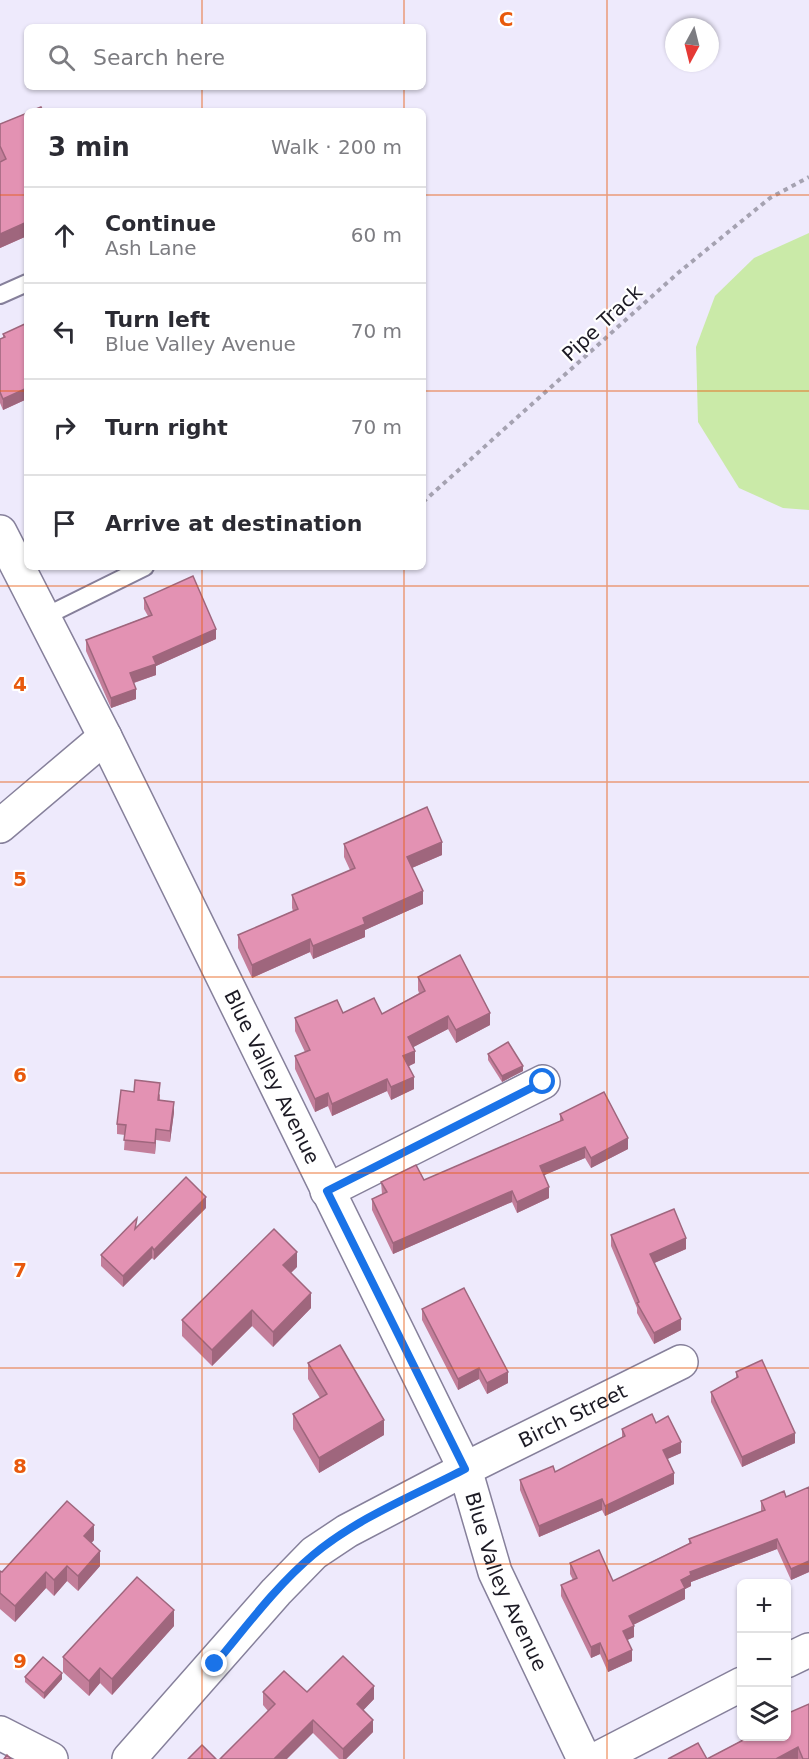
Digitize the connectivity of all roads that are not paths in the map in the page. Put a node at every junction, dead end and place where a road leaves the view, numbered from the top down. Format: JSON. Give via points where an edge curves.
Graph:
{"nodes":[{"id":1,"x":24,"y":284,"type":"edge"},
{"id":2,"x":0,"y":295,"type":"edge"},
{"id":3,"x":0,"y":532,"type":"edge"},
{"id":4,"x":139,"y":570,"type":"edge"},
{"id":5,"x":44,"y":617,"type":"junction"},
{"id":6,"x":105,"y":737,"type":"junction"},
{"id":7,"x":0,"y":826,"type":"edge"},
{"id":8,"x":543,"y":1082,"type":"dead end"},
{"id":9,"x":327,"y":1191,"type":"junction"},
{"id":10,"x":681,"y":1362,"type":"dead end"},
{"id":11,"x":465,"y":1469,"type":"junction"},
{"id":12,"x":809,"y":1650,"type":"edge"},
{"id":13,"x":791,"y":1659,"type":"edge"},
{"id":14,"x":737,"y":1686,"type":"edge"},
{"id":15,"x":0,"y":1733,"type":"edge"},
{"id":16,"x":51,"y":1759,"type":"edge"},
{"id":17,"x":129,"y":1759,"type":"edge"},
{"id":18,"x":584,"y":1759,"type":"edge"},
{"id":19,"x":597,"y":1759,"type":"edge"}],
"edges":[{"from":1,"to":2,"type":"lane"},
{"from":3,"to":5,"type":"street","name":"Blue Valley Avenue"},
{"from":4,"to":5,"type":"lane"},
{"from":5,"to":6,"type":"street","name":"Blue Valley Avenue"},
{"from":6,"to":7,"type":"street"},
{"from":6,"to":9,"type":"street","name":"Blue Valley Avenue"},
{"from":8,"to":9,"type":"street"},
{"from":9,"to":11,"type":"street","name":"Blue Valley Avenue"},
{"from":10,"to":11,"type":"street","name":"Birch Street"},
{"from":11,"to":17,"type":"street","name":"Birch Street","via":[[347,1531],[315,1553]]},
{"from":11,"to":18,"type":"street","name":"Blue Valley Avenue","via":[[495,1572]]},
{"from":12,"to":13,"type":"street"},
{"from":14,"to":19,"type":"street"},
{"from":15,"to":16,"type":"street"}]}
